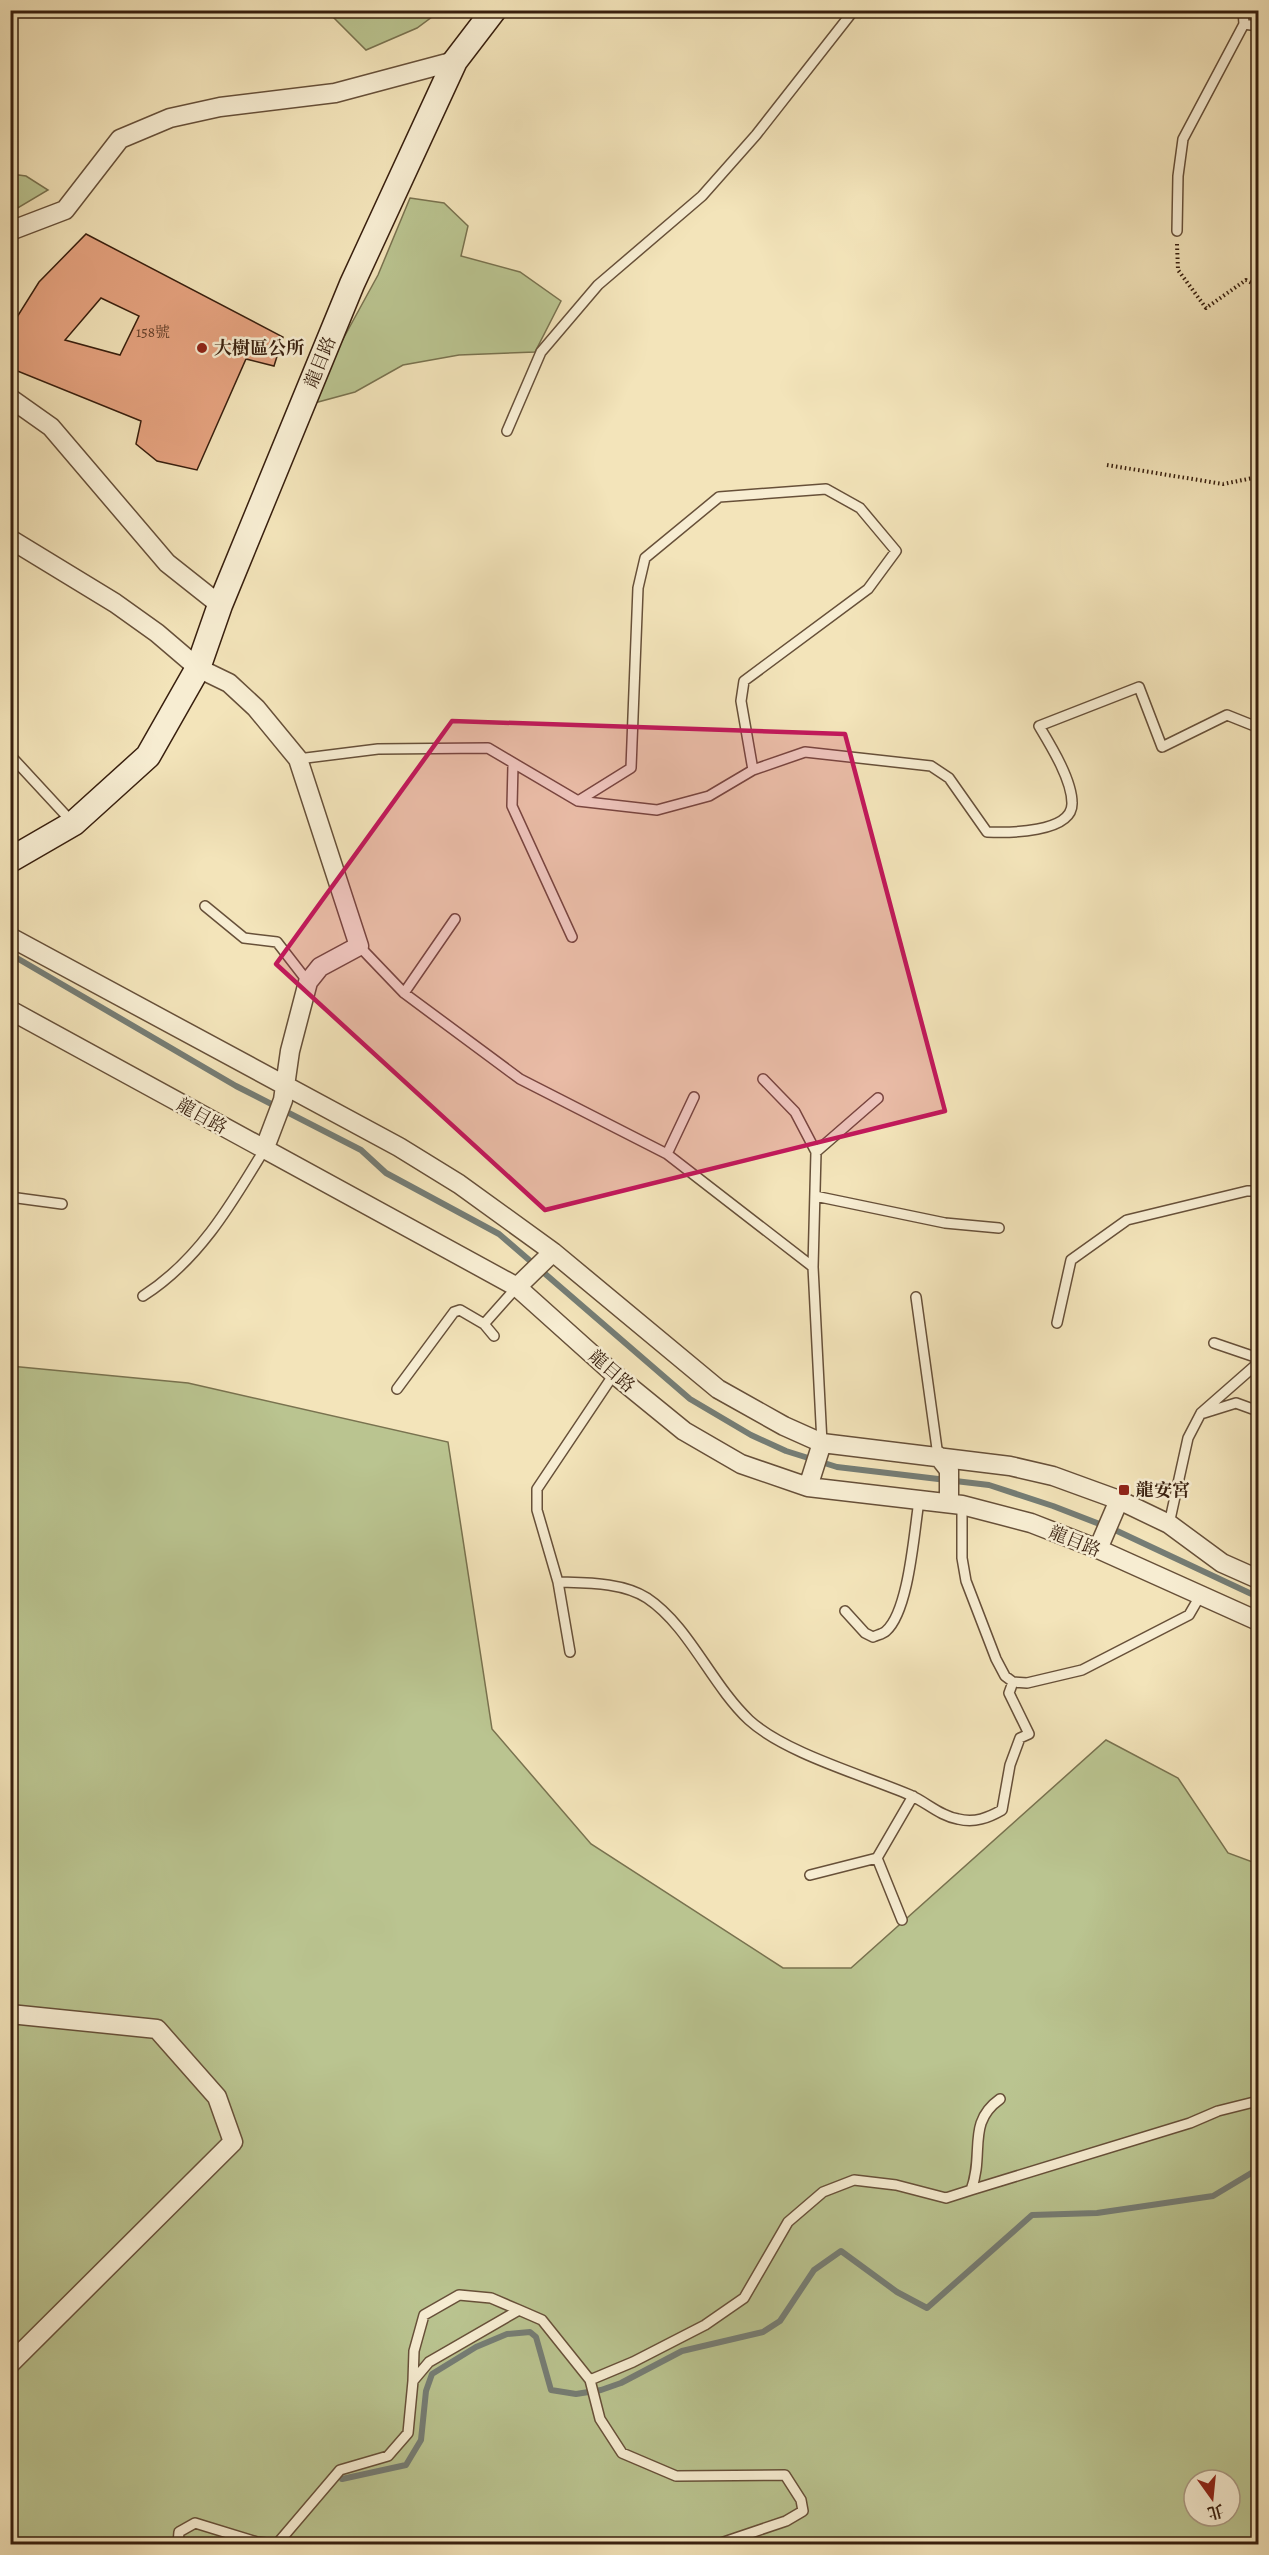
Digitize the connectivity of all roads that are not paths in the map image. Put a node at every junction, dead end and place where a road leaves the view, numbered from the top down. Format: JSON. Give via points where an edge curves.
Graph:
{"nodes":[{"id":1,"x":494,"y":10,"type":"edge"},
{"id":2,"x":854,"y":10,"type":"edge"},
{"id":3,"x":1243,"y":10,"type":"edge"},
{"id":4,"x":1244,"y":24,"type":"junction"},
{"id":5,"x":1258,"y":26,"type":"edge"},
{"id":6,"x":454,"y":62,"type":"junction"},
{"id":7,"x":10,"y":231,"type":"edge"},
{"id":8,"x":1177,"y":231,"type":"road end"},
{"id":9,"x":10,"y":398,"type":"edge"},
{"id":10,"x":507,"y":431,"type":"dead end"},
{"id":11,"x":10,"y":539,"type":"edge"},
{"id":12,"x":220,"y":605,"type":"junction"},
{"id":13,"x":198,"y":668,"type":"junction"},
{"id":14,"x":1257,"y":727,"type":"dead end"},
{"id":15,"x":10,"y":755,"type":"edge"},
{"id":16,"x":298,"y":759,"type":"junction"},
{"id":17,"x":513,"y":765,"type":"junction"},
{"id":18,"x":753,"y":770,"type":"junction"},
{"id":19,"x":578,"y":801,"type":"junction"},
{"id":20,"x":74,"y":823,"type":"junction"},
{"id":21,"x":10,"y":860,"type":"edge"},
{"id":22,"x":205,"y":906,"type":"dead end"},
{"id":23,"x":455,"y":919,"type":"dead end"},
{"id":24,"x":10,"y":937,"type":"edge"},
{"id":25,"x":573,"y":937,"type":"dead end"},
{"id":26,"x":358,"y":946,"type":"junction"},
{"id":27,"x":308,"y":982,"type":"junction"},
{"id":28,"x":404,"y":993,"type":"junction"},
{"id":29,"x":10,"y":1010,"type":"edge"},
{"id":30,"x":763,"y":1080,"type":"dead end"},
{"id":31,"x":283,"y":1093,"type":"junction"},
{"id":32,"x":694,"y":1097,"type":"dead end"},
{"id":33,"x":878,"y":1098,"type":"dead end"},
{"id":34,"x":268,"y":1143,"type":"junction"},
{"id":35,"x":816,"y":1152,"type":"junction"},
{"id":36,"x":667,"y":1155,"type":"junction"},
{"id":37,"x":1258,"y":1191,"type":"edge"},
{"id":38,"x":816,"y":1196,"type":"junction"},
{"id":39,"x":10,"y":1197,"type":"edge"},
{"id":40,"x":62,"y":1204,"type":"dead end"},
{"id":41,"x":999,"y":1228,"type":"dead end"},
{"id":42,"x":552,"y":1255,"type":"junction"},
{"id":43,"x":813,"y":1267,"type":"junction"},
{"id":44,"x":522,"y":1282,"type":"junction"},
{"id":45,"x":143,"y":1296,"type":"dead end"},
{"id":46,"x":916,"y":1297,"type":"dead end"},
{"id":47,"x":1057,"y":1323,"type":"dead end"},
{"id":48,"x":484,"y":1324,"type":"junction"},
{"id":49,"x":494,"y":1336,"type":"dead end"},
{"id":50,"x":1214,"y":1343,"type":"dead end"},
{"id":51,"x":1258,"y":1358,"type":"edge"},
{"id":52,"x":1258,"y":1362,"type":"edge"},
{"id":53,"x":614,"y":1374,"type":"junction"},
{"id":54,"x":397,"y":1389,"type":"dead end"},
{"id":55,"x":1258,"y":1411,"type":"edge"},
{"id":56,"x":1202,"y":1413,"type":"junction"},
{"id":57,"x":821,"y":1448,"type":"junction"},
{"id":58,"x":944,"y":1463,"type":"junction"},
{"id":59,"x":809,"y":1481,"type":"junction"},
{"id":60,"x":919,"y":1501,"type":"junction"},
{"id":61,"x":953,"y":1501,"type":"junction"},
{"id":62,"x":1117,"y":1505,"type":"junction"},
{"id":63,"x":1169,"y":1524,"type":"junction"},
{"id":64,"x":1101,"y":1545,"type":"junction"},
{"id":65,"x":1258,"y":1579,"type":"edge"},
{"id":66,"x":558,"y":1582,"type":"junction"},
{"id":67,"x":1200,"y":1596,"type":"junction"},
{"id":68,"x":845,"y":1611,"type":"dead end"},
{"id":69,"x":1258,"y":1621,"type":"edge"},
{"id":70,"x":570,"y":1652,"type":"dead end"},
{"id":71,"x":1013,"y":1682,"type":"junction"},
{"id":72,"x":913,"y":1796,"type":"junction"},
{"id":73,"x":877,"y":1857,"type":"junction"},
{"id":74,"x":810,"y":1875,"type":"dead end"},
{"id":75,"x":902,"y":1920,"type":"dead end"},
{"id":76,"x":10,"y":2014,"type":"edge"},
{"id":77,"x":1000,"y":2099,"type":"dead end"},
{"id":78,"x":1258,"y":2101,"type":"edge"},
{"id":79,"x":971,"y":2190,"type":"junction"},
{"id":80,"x":519,"y":2310,"type":"junction"},
{"id":81,"x":10,"y":2364,"type":"edge"},
{"id":82,"x":590,"y":2380,"type":"junction"},
{"id":83,"x":413,"y":2381,"type":"junction"},
{"id":84,"x":178,"y":2544,"type":"edge"},
{"id":85,"x":276,"y":2544,"type":"edge"},
{"id":86,"x":718,"y":2544,"type":"edge"}],
"edges":[{"from":1,"to":6,"type":"street","name":"龍目路"},
{"from":2,"to":10,"type":"lane","via":[[756,135],[702,196],[598,285],[541,352]]},
{"from":3,"to":4,"type":"lane"},
{"from":4,"to":5,"type":"lane"},
{"from":4,"to":8,"type":"lane","via":[[1183,139]]},
{"from":6,"to":7,"type":"street","via":[[335,93],[220,107],[170,118],[120,139],[65,210]]},
{"from":6,"to":12,"type":"street","name":"龍目路","via":[[352,284]]},
{"from":9,"to":12,"type":"street","via":[[51,428],[167,563]]},
{"from":11,"to":13,"type":"street","via":[[123,609]]},
{"from":12,"to":13,"type":"street","name":"龍目路"},
{"from":13,"to":16,"type":"street","via":[[229,683],[256,708]]},
{"from":13,"to":20,"type":"street","name":"龍目路","via":[[148,756]]},
{"from":14,"to":18,"type":"lane","via":[[1227,715],[1161,747],[1139,687],[1040,726],[1059,758],[1072,804],[1067,817],[1055,824],[1014,833],[987,832],[949,778],[931,766],[805,752]]},
{"from":15,"to":20,"type":"lane"},
{"from":16,"to":17,"type":"lane","via":[[378,749],[455,747],[488,748]]},
{"from":16,"to":26,"type":"street"},
{"from":17,"to":19,"type":"lane"},
{"from":17,"to":25,"type":"lane","via":[[512,806]]},
{"from":18,"to":19,"type":"lane","via":[[709,796],[657,810]]},
{"from":18,"to":19,"type":"lane","via":[[741,701],[744,681],[868,589],[896,551],[860,508],[826,489],[719,497],[645,558],[638,588],[630,768]]},
{"from":20,"to":21,"type":"street","name":"龍目路"},
{"from":22,"to":27,"type":"lane","via":[[243,938],[277,942]]},
{"from":23,"to":28,"type":"lane"},
{"from":24,"to":31,"type":"street"},
{"from":26,"to":27,"type":"street","via":[[320,967]]},
{"from":26,"to":28,"type":"lane"},
{"from":27,"to":31,"type":"street"},
{"from":28,"to":36,"type":"lane","via":[[520,1079]]},
{"from":29,"to":34,"type":"street","name":"龍目路"},
{"from":30,"to":35,"type":"lane","via":[[795,1112]]},
{"from":31,"to":34,"type":"street"},
{"from":31,"to":42,"type":"street","via":[[399,1147]]},
{"from":32,"to":36,"type":"lane"},
{"from":33,"to":35,"type":"lane"},
{"from":34,"to":44,"type":"street","name":"龍目路"},
{"from":34,"to":45,"type":"lane","via":[[220,1222],[166,1282]]},
{"from":35,"to":38,"type":"lane"},
{"from":36,"to":43,"type":"lane"},
{"from":37,"to":47,"type":"lane","via":[[1127,1220],[1071,1260]]},
{"from":38,"to":41,"type":"lane","via":[[945,1223]]},
{"from":38,"to":43,"type":"lane"},
{"from":39,"to":40,"type":"lane"},
{"from":42,"to":44,"type":"street"},
{"from":42,"to":57,"type":"street","via":[[718,1389]]},
{"from":43,"to":57,"type":"lane"},
{"from":44,"to":48,"type":"lane"},
{"from":44,"to":53,"type":"street","name":"龍目路"},
{"from":46,"to":58,"type":"lane"},
{"from":48,"to":49,"type":"lane"},
{"from":48,"to":54,"type":"lane","via":[[460,1310],[454,1312]]},
{"from":50,"to":51,"type":"lane"},
{"from":52,"to":56,"type":"lane"},
{"from":53,"to":59,"type":"street","name":"龍目路","via":[[684,1431],[741,1464]]},
{"from":53,"to":66,"type":"lane","via":[[537,1489],[537,1510]]},
{"from":55,"to":56,"type":"lane","via":[[1236,1404]]},
{"from":56,"to":63,"type":"lane","via":[[1188,1438]]},
{"from":57,"to":58,"type":"street"},
{"from":57,"to":59,"type":"street"},
{"from":58,"to":61,"type":"street"},
{"from":58,"to":62,"type":"street","via":[[1011,1466],[1043,1473]]},
{"from":59,"to":60,"type":"street","name":"龍目路"},
{"from":60,"to":61,"type":"street","name":"龍目路"},
{"from":60,"to":68,"type":"lane","via":[[904,1590],[899,1610],[887,1630],[873,1637]]},
{"from":61,"to":64,"type":"street","name":"龍目路"},
{"from":61,"to":71,"type":"lane","via":[[966,1581],[996,1659]]},
{"from":62,"to":63,"type":"street"},
{"from":62,"to":64,"type":"street"},
{"from":63,"to":65,"type":"street","via":[[1222,1563]]},
{"from":64,"to":67,"type":"street","name":"龍目路"},
{"from":66,"to":70,"type":"lane"},
{"from":66,"to":72,"type":"lane","via":[[626,1589],[645,1597],[673,1619],[723,1691],[750,1721],[781,1741]]},
{"from":67,"to":69,"type":"street","name":"龍目路"},
{"from":67,"to":71,"type":"lane","via":[[1189,1616],[1082,1670],[1027,1683]]},
{"from":71,"to":72,"type":"lane","via":[[1009,1693],[1029,1734],[1020,1737],[1010,1765],[1002,1810],[974,1821],[956,1819]]},
{"from":72,"to":73,"type":"lane"},
{"from":73,"to":74,"type":"lane"},
{"from":73,"to":75,"type":"lane"},
{"from":76,"to":81,"type":"street","via":[[158,2029],[217,2097],[233,2142]]},
{"from":77,"to":79,"type":"lane","via":[[986,2109],[980,2121],[976,2176]]},
{"from":78,"to":79,"type":"lane"},
{"from":79,"to":82,"type":"lane","via":[[946,2198],[896,2185],[854,2180],[823,2192],[788,2222],[744,2298],[705,2325]]},
{"from":80,"to":82,"type":"lane","via":[[542,2320]]},
{"from":80,"to":83,"type":"lane","via":[[429,2362]]},
{"from":80,"to":83,"type":"lane","via":[[491,2298],[459,2295],[424,2315],[414,2351]]},
{"from":82,"to":86,"type":"lane","via":[[600,2419],[622,2453],[676,2476],[785,2475],[801,2500],[803,2511],[786,2521]]},
{"from":83,"to":85,"type":"lane","via":[[408,2433],[388,2456],[340,2470]]},
{"from":84,"to":85,"type":"lane","via":[[179,2532],[195,2523]]}]}
